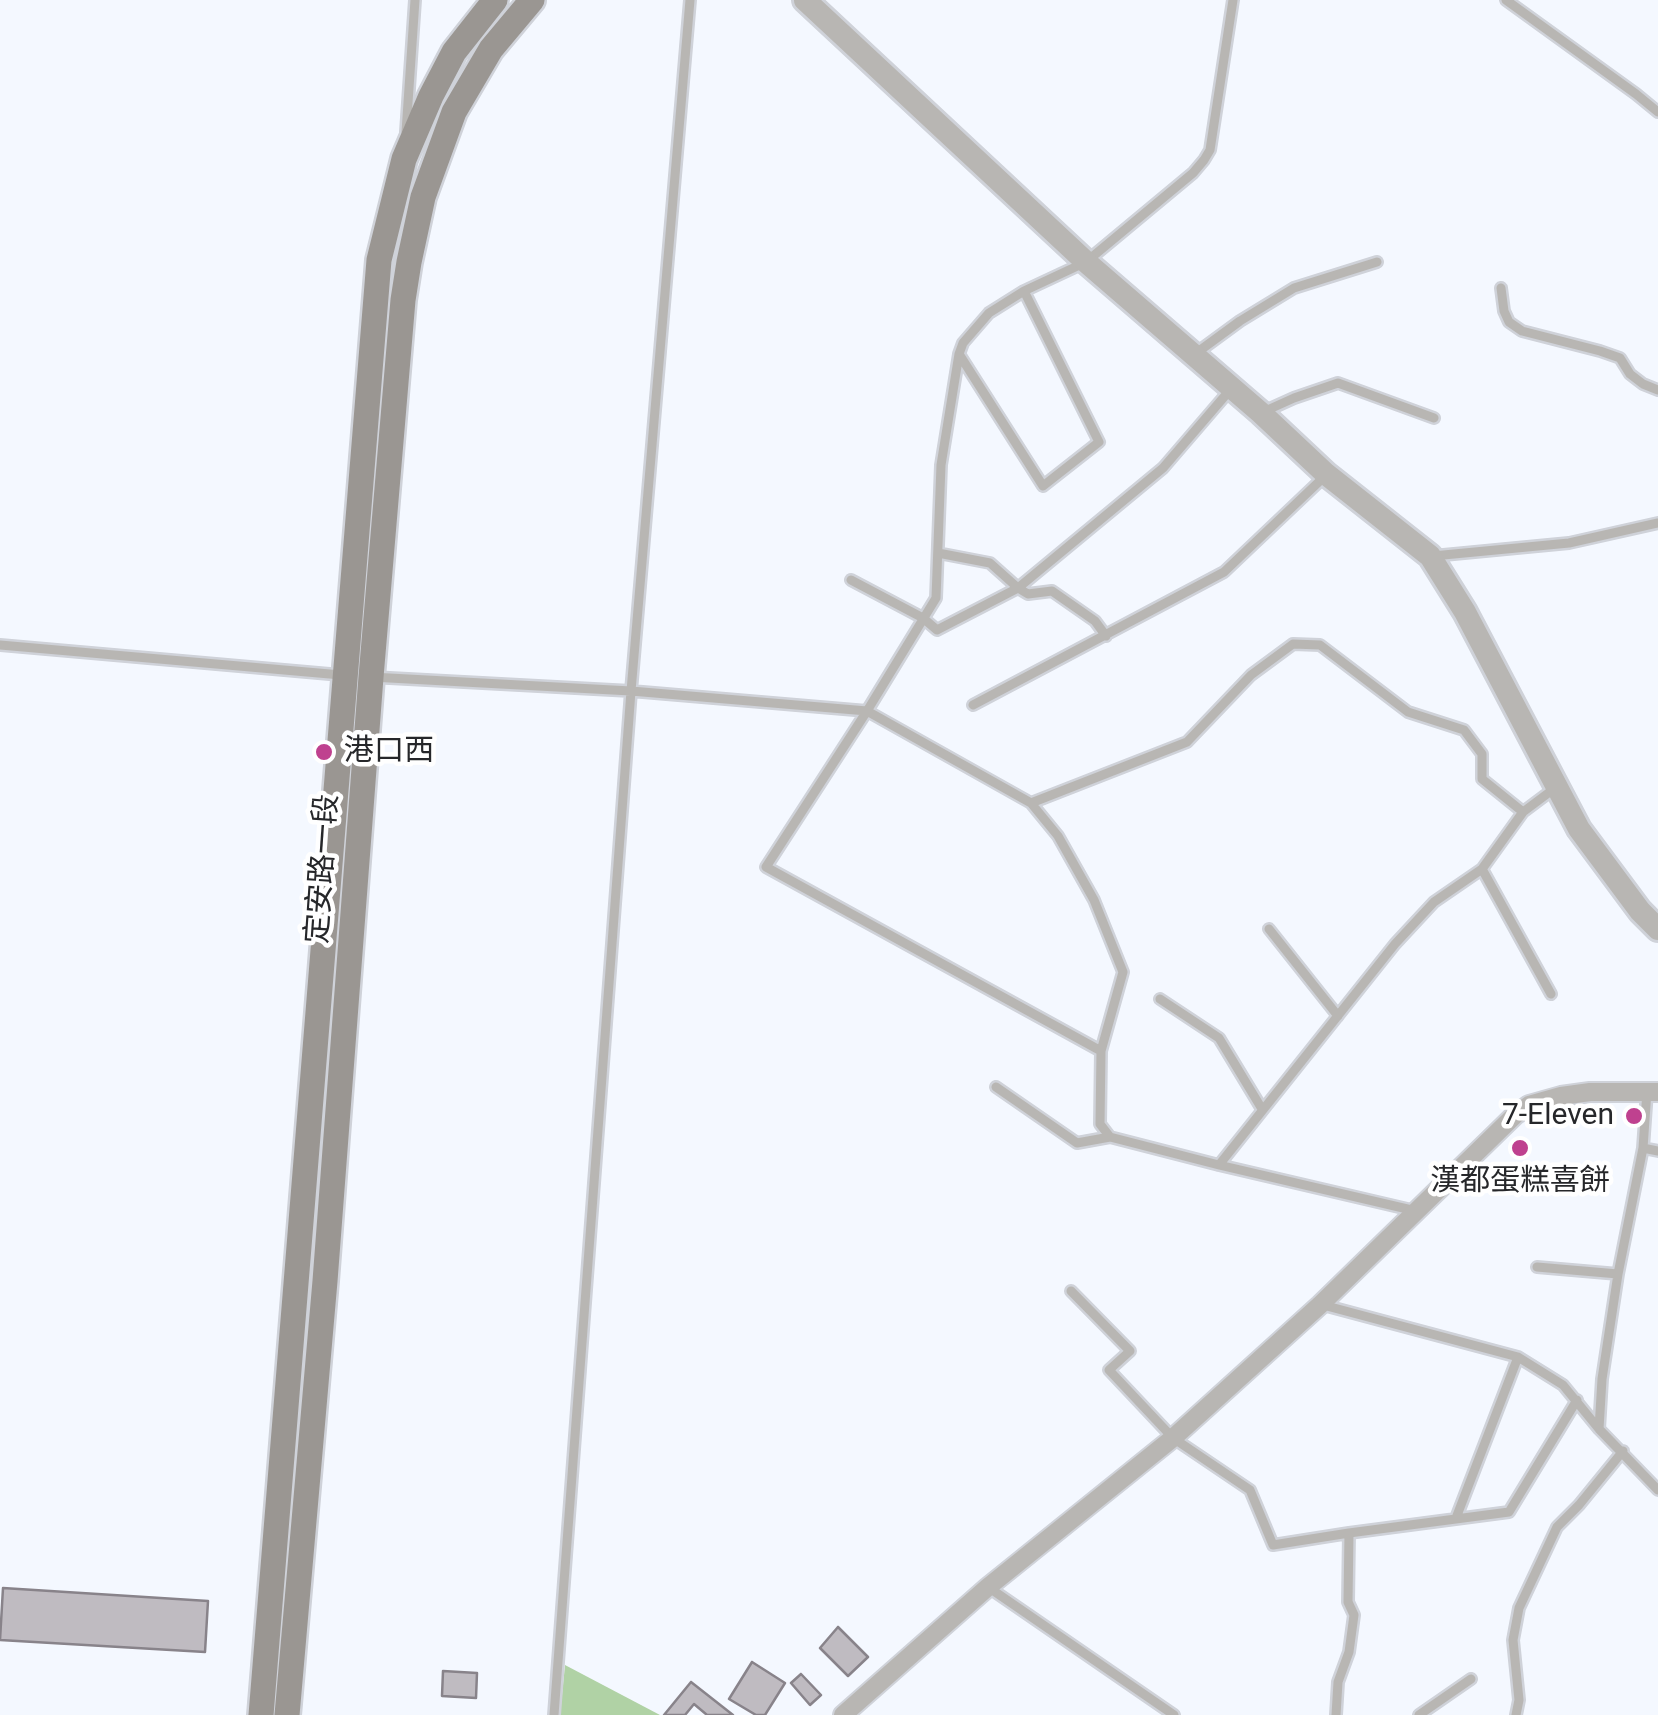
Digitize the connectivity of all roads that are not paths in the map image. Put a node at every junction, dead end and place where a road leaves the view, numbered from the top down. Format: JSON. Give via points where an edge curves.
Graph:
{"nodes":[{"id":1,"x":415,"y":0,"type":"edge"},
{"id":2,"x":495,"y":0,"type":"edge"},
{"id":3,"x":532,"y":0,"type":"edge"},
{"id":4,"x":690,"y":0,"type":"edge"},
{"id":5,"x":805,"y":0,"type":"edge"},
{"id":6,"x":1233,"y":0,"type":"edge"},
{"id":7,"x":1506,"y":0,"type":"edge"},
{"id":8,"x":1658,"y":112,"type":"edge"},
{"id":9,"x":404,"y":160,"type":"junction"},
{"id":10,"x":1086,"y":262,"type":"junction"},
{"id":11,"x":1377,"y":262,"type":"dead end"},
{"id":12,"x":1501,"y":288,"type":"dead end"},
{"id":13,"x":1024,"y":291,"type":"junction"},
{"id":14,"x":960,"y":354,"type":"junction"},
{"id":15,"x":1195,"y":354,"type":"junction"},
{"id":16,"x":1232,"y":388,"type":"junction"},
{"id":17,"x":1658,"y":390,"type":"edge"},
{"id":18,"x":1262,"y":413,"type":"junction"},
{"id":19,"x":1434,"y":418,"type":"dead end"},
{"id":20,"x":1326,"y":474,"type":"junction"},
{"id":21,"x":1658,"y":523,"type":"edge"},
{"id":22,"x":938,"y":553,"type":"junction"},
{"id":23,"x":1430,"y":556,"type":"junction"},
{"id":24,"x":851,"y":580,"type":"dead end"},
{"id":25,"x":1018,"y":588,"type":"junction"},
{"id":26,"x":923,"y":618,"type":"junction"},
{"id":27,"x":1106,"y":636,"type":"junction"},
{"id":28,"x":0,"y":645,"type":"edge"},
{"id":29,"x":345,"y":675,"type":"junction"},
{"id":30,"x":371,"y":677,"type":"junction"},
{"id":31,"x":631,"y":691,"type":"junction"},
{"id":32,"x":973,"y":705,"type":"dead end"},
{"id":33,"x":867,"y":711,"type":"junction"},
{"id":34,"x":1558,"y":786,"type":"junction"},
{"id":35,"x":1031,"y":804,"type":"junction"},
{"id":36,"x":1523,"y":812,"type":"junction"},
{"id":37,"x":1482,"y":869,"type":"junction"},
{"id":38,"x":1269,"y":930,"type":"dead end"},
{"id":39,"x":1658,"y":930,"type":"edge"},
{"id":40,"x":1551,"y":994,"type":"dead end"},
{"id":41,"x":1160,"y":999,"type":"dead end"},
{"id":42,"x":1338,"y":1016,"type":"junction"},
{"id":43,"x":1101,"y":1052,"type":"junction"},
{"id":44,"x":996,"y":1088,"type":"dead end"},
{"id":45,"x":1652,"y":1092,"type":"edge"},
{"id":46,"x":1262,"y":1110,"type":"junction"},
{"id":47,"x":1110,"y":1137,"type":"junction"},
{"id":48,"x":1643,"y":1148,"type":"junction"},
{"id":49,"x":1658,"y":1151,"type":"edge"},
{"id":50,"x":1219,"y":1165,"type":"junction"},
{"id":51,"x":1416,"y":1211,"type":"junction"},
{"id":52,"x":1537,"y":1268,"type":"dead end"},
{"id":53,"x":1618,"y":1274,"type":"junction"},
{"id":54,"x":1071,"y":1291,"type":"dead end"},
{"id":55,"x":1320,"y":1305,"type":"junction"},
{"id":56,"x":1518,"y":1357,"type":"junction"},
{"id":57,"x":1577,"y":1400,"type":"junction"},
{"id":58,"x":1599,"y":1429,"type":"junction"},
{"id":59,"x":1173,"y":1438,"type":"junction"},
{"id":60,"x":1623,"y":1452,"type":"junction"},
{"id":61,"x":1658,"y":1490,"type":"edge"},
{"id":62,"x":1456,"y":1518,"type":"junction"},
{"id":63,"x":1349,"y":1532,"type":"junction"},
{"id":64,"x":988,"y":1587,"type":"junction"},
{"id":65,"x":1470,"y":1679,"type":"dead end"},
{"id":66,"x":261,"y":1715,"type":"edge"},
{"id":67,"x":287,"y":1715,"type":"edge"},
{"id":68,"x":554,"y":1715,"type":"edge"},
{"id":69,"x":843,"y":1715,"type":"edge"},
{"id":70,"x":1174,"y":1715,"type":"edge"},
{"id":71,"x":1336,"y":1715,"type":"edge"},
{"id":72,"x":1419,"y":1715,"type":"edge"},
{"id":73,"x":1516,"y":1715,"type":"edge"}],
"edges":[{"from":1,"to":9,"type":"lane"},
{"from":2,"to":9,"type":"main road","name":"定安路一段","via":[[442,71]]},
{"from":3,"to":30,"type":"main road","name":"定安路一段","via":[[469,84],[423,197],[404,300]]},
{"from":4,"to":31,"type":"lane"},
{"from":5,"to":10,"type":"street"},
{"from":6,"to":10,"type":"lane","via":[[1210,150],[1193,173]]},
{"from":7,"to":8,"type":"lane"},
{"from":9,"to":29,"type":"main road","name":"定安路一段","via":[[380,260]]},
{"from":10,"to":13,"type":"lane"},
{"from":10,"to":15,"type":"street"},
{"from":11,"to":15,"type":"lane","via":[[1294,288]]},
{"from":12,"to":17,"type":"lane","via":[[1504,312],[1522,331],[1620,358],[1630,374]]},
{"from":13,"to":14,"type":"lane","via":[[989,313]]},
{"from":13,"to":14,"type":"lane","via":[[1100,442],[1043,486]]},
{"from":14,"to":22,"type":"lane","via":[[940,465]]},
{"from":15,"to":16,"type":"street"},
{"from":16,"to":18,"type":"street"},
{"from":16,"to":25,"type":"lane","via":[[1163,468]]},
{"from":18,"to":19,"type":"lane","via":[[1338,383]]},
{"from":18,"to":20,"type":"street"},
{"from":20,"to":23,"type":"street"},
{"from":20,"to":27,"type":"lane","via":[[1224,572]]},
{"from":21,"to":23,"type":"lane","via":[[1569,543]]},
{"from":22,"to":25,"type":"lane","via":[[990,563]]},
{"from":22,"to":26,"type":"lane","via":[[936,598]]},
{"from":23,"to":34,"type":"street"},
{"from":24,"to":26,"type":"lane"},
{"from":25,"to":26,"type":"lane","via":[[938,630]]},
{"from":25,"to":27,"type":"lane","via":[[1028,594],[1052,590]]},
{"from":26,"to":33,"type":"lane"},
{"from":27,"to":32,"type":"lane"},
{"from":28,"to":29,"type":"lane"},
{"from":29,"to":30,"type":"lane"},
{"from":29,"to":66,"type":"main road","name":"定安路一段"},
{"from":30,"to":31,"type":"lane"},
{"from":30,"to":67,"type":"main road","name":"定安路一段"},
{"from":31,"to":33,"type":"lane"},
{"from":31,"to":68,"type":"lane"},
{"from":33,"to":35,"type":"lane"},
{"from":33,"to":43,"type":"lane","via":[[766,866]]},
{"from":34,"to":36,"type":"lane"},
{"from":34,"to":39,"type":"street","via":[[1578,829]]},
{"from":35,"to":36,"type":"lane","via":[[1187,742],[1251,675],[1293,644],[1320,645],[1408,712],[1464,730],[1482,754],[1482,779]]},
{"from":35,"to":43,"type":"lane","via":[[1058,836],[1094,900],[1122,972]]},
{"from":36,"to":37,"type":"lane"},
{"from":37,"to":40,"type":"lane"},
{"from":37,"to":42,"type":"lane","via":[[1434,902]]},
{"from":38,"to":42,"type":"lane"},
{"from":41,"to":46,"type":"lane","via":[[1219,1038]]},
{"from":42,"to":46,"type":"lane"},
{"from":43,"to":47,"type":"lane","via":[[1100,1124]]},
{"from":44,"to":47,"type":"lane","via":[[1076,1143]]},
{"from":45,"to":48,"type":"lane"},
{"from":45,"to":51,"type":"street","via":[[1574,1094],[1529,1105]]},
{"from":46,"to":50,"type":"lane"},
{"from":47,"to":50,"type":"lane"},
{"from":48,"to":49,"type":"lane"},
{"from":48,"to":53,"type":"lane"},
{"from":50,"to":51,"type":"lane"},
{"from":51,"to":55,"type":"street"},
{"from":52,"to":53,"type":"lane"},
{"from":53,"to":58,"type":"lane"},
{"from":54,"to":59,"type":"lane","via":[[1130,1351],[1109,1370]]},
{"from":55,"to":56,"type":"lane"},
{"from":55,"to":59,"type":"street"},
{"from":56,"to":57,"type":"lane"},
{"from":56,"to":62,"type":"lane"},
{"from":57,"to":58,"type":"lane"},
{"from":57,"to":62,"type":"lane","via":[[1509,1512]]},
{"from":58,"to":60,"type":"lane"},
{"from":59,"to":63,"type":"lane","via":[[1250,1490],[1273,1545]]},
{"from":59,"to":64,"type":"street"},
{"from":60,"to":61,"type":"lane"},
{"from":60,"to":73,"type":"lane","via":[[1558,1527],[1519,1608]]},
{"from":62,"to":63,"type":"lane"},
{"from":63,"to":71,"type":"lane","via":[[1348,1602],[1354,1615]]},
{"from":64,"to":69,"type":"street"},
{"from":64,"to":70,"type":"lane"},
{"from":65,"to":72,"type":"lane"}]}
